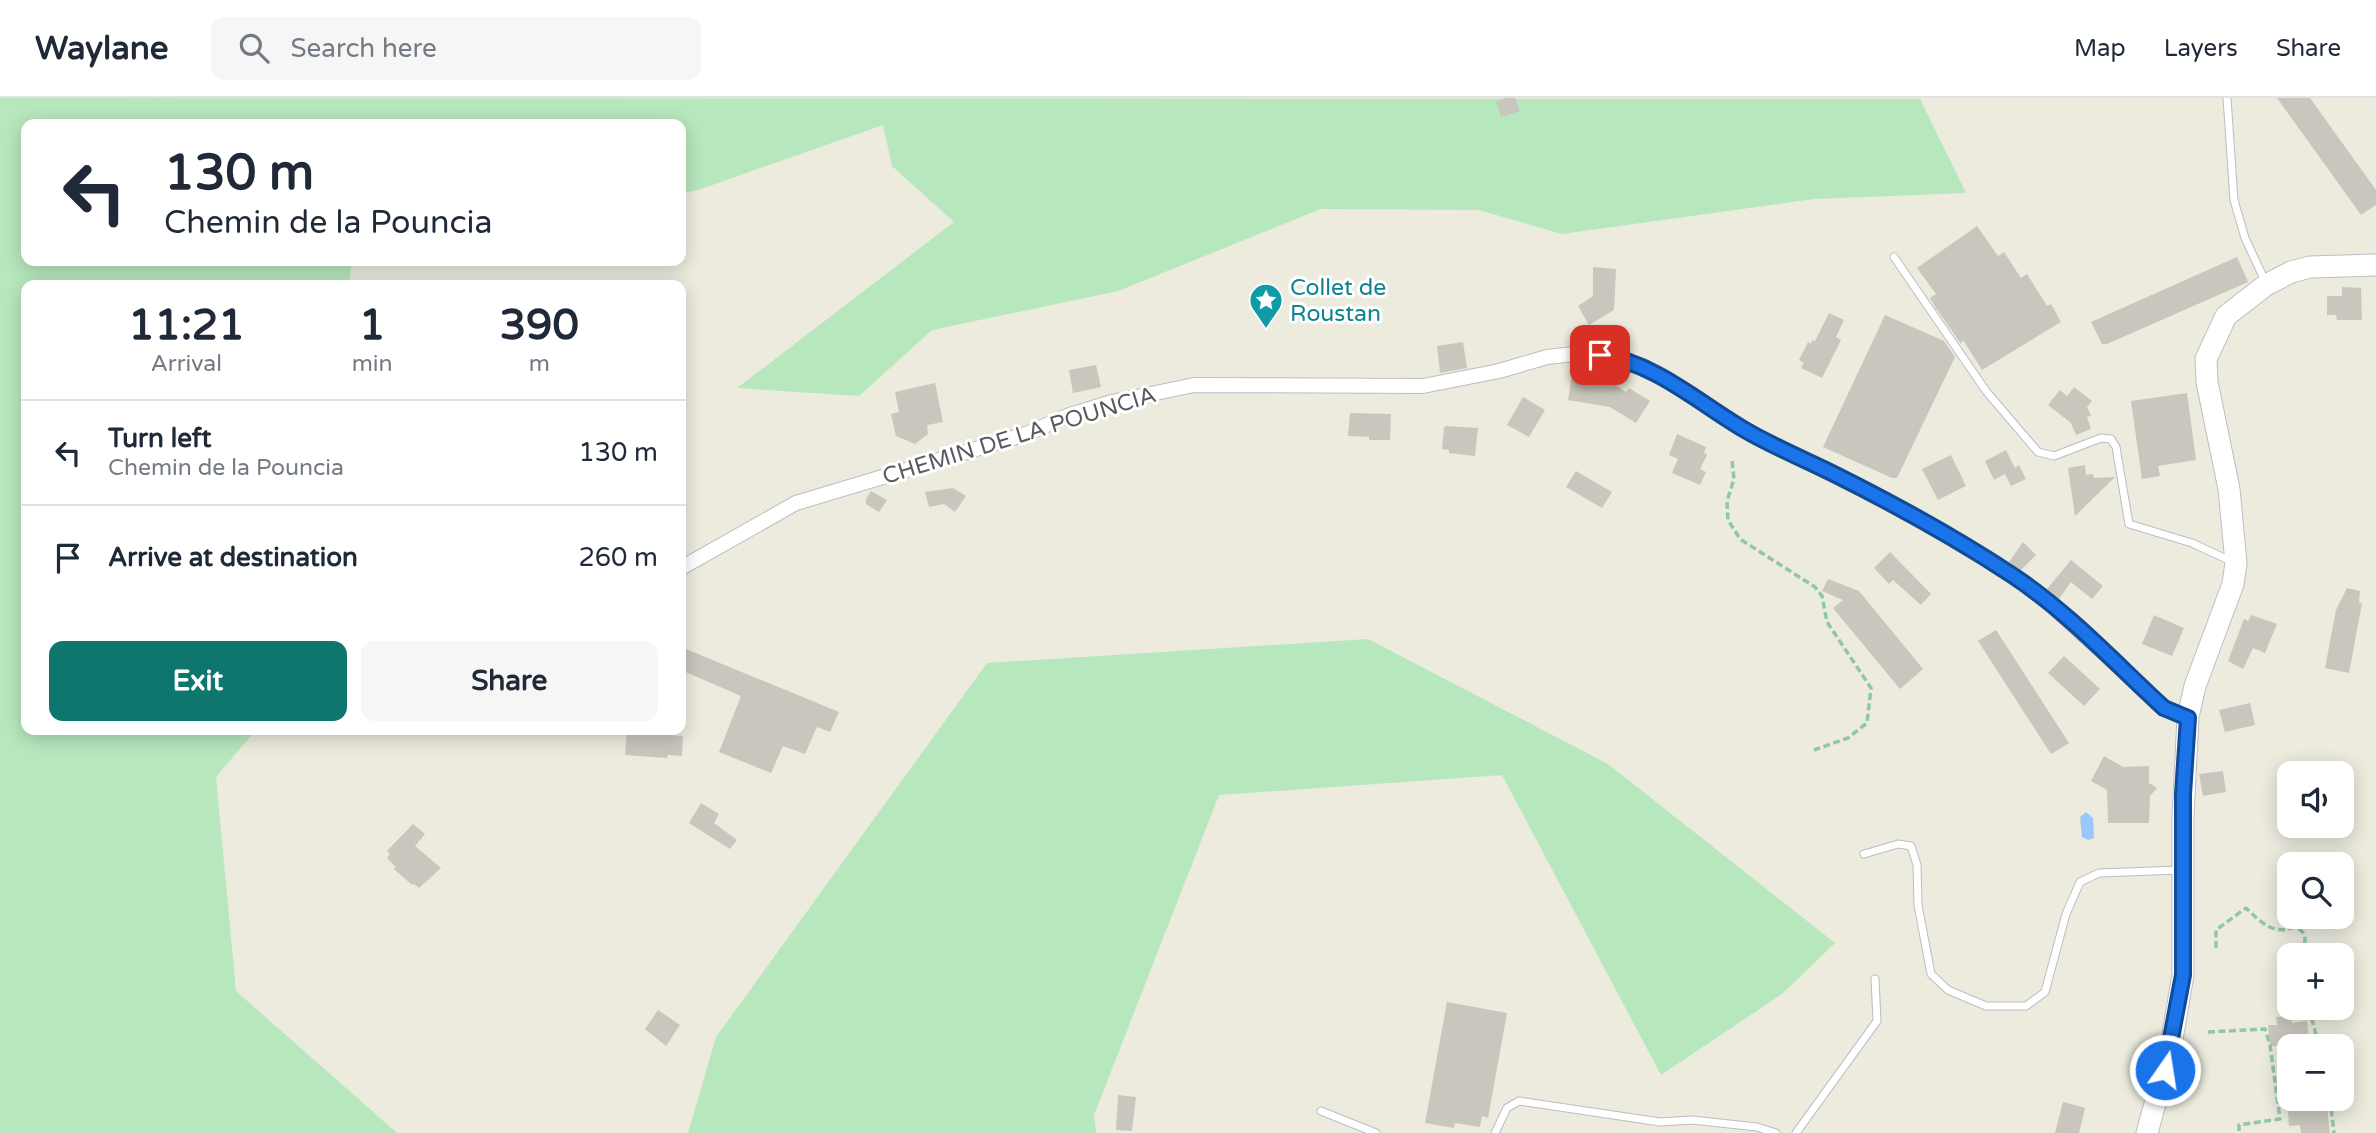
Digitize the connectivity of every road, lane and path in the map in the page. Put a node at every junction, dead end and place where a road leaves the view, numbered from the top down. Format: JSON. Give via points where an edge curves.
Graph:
{"nodes":[{"id":1,"x":2227,"y":98,"type":"edge"},
{"id":2,"x":1894,"y":257,"type":"dead end"},
{"id":3,"x":2376,"y":265,"type":"edge"},
{"id":4,"x":2266,"y":285,"type":"junction"},
{"id":5,"x":1732,"y":461,"type":"dead end"},
{"id":6,"x":2236,"y":564,"type":"junction"},
{"id":7,"x":686,"y":565,"type":"edge"},
{"id":8,"x":2188,"y":718,"type":"junction"},
{"id":9,"x":1814,"y":750,"type":"dead end"},
{"id":10,"x":1864,"y":854,"type":"dead end"},
{"id":11,"x":2184,"y":870,"type":"junction"},
{"id":12,"x":2307,"y":943,"type":"edge"},
{"id":13,"x":2216,"y":948,"type":"dead end"},
{"id":14,"x":1875,"y":979,"type":"dead end"},
{"id":15,"x":2208,"y":1032,"type":"dead end"},
{"id":16,"x":1321,"y":1111,"type":"dead end"},
{"id":17,"x":2331,"y":1111,"type":"edge"},
{"id":18,"x":1376,"y":1133,"type":"edge"},
{"id":19,"x":1496,"y":1133,"type":"edge"},
{"id":20,"x":1776,"y":1133,"type":"edge"},
{"id":21,"x":1796,"y":1133,"type":"edge"},
{"id":22,"x":2147,"y":1133,"type":"edge"},
{"id":23,"x":2239,"y":1133,"type":"edge"},
{"id":24,"x":2334,"y":1133,"type":"edge"}],
"edges":[{"from":1,"to":4,"type":"lane","via":[[2234,200]]},
{"from":2,"to":6,"type":"lane","via":[[1986,391],[2038,452],[2053,456],[2101,438],[2110,439],[2116,447],[2129,524],[2192,543]]},
{"from":3,"to":4,"type":"street","via":[[2310,267]]},
{"from":4,"to":6,"type":"street","via":[[2226,316],[2206,359],[2229,489]]},
{"from":5,"to":9,"type":"path","via":[[1728,520],[1740,539],[1815,587],[1827,622],[1871,688],[1867,723],[1848,738]]},
{"from":6,"to":8,"type":"street"},
{"from":7,"to":8,"type":"street","name":"CHEMIN DE LA POUNCIA","via":[[796,503],[1026,434],[1112,402],[1194,385],[1423,386],[1583,353],[1617,357],[1647,368],[1747,431],[1982,556],[2048,603],[2164,708]]},
{"from":8,"to":11,"type":"street"},
{"from":10,"to":11,"type":"lane","via":[[1898,844],[1911,846],[1931,974],[1948,990],[1986,1006],[2026,1006],[2045,992],[2066,914],[2080,883],[2099,873]]},
{"from":11,"to":22,"type":"street","via":[[2183,975],[2171,1045]]},
{"from":12,"to":13,"type":"path","via":[[2300,929],[2269,928],[2245,908],[2216,930]]},
{"from":14,"to":21,"type":"lane","via":[[1877,1021]]},
{"from":15,"to":23,"type":"path","via":[[2265,1029],[2270,1045],[2280,1119],[2239,1125]]},
{"from":16,"to":18,"type":"lane"},
{"from":17,"to":24,"type":"path"},
{"from":19,"to":20,"type":"lane","via":[[1507,1108],[1519,1101],[1660,1122],[1757,1126]]}]}
